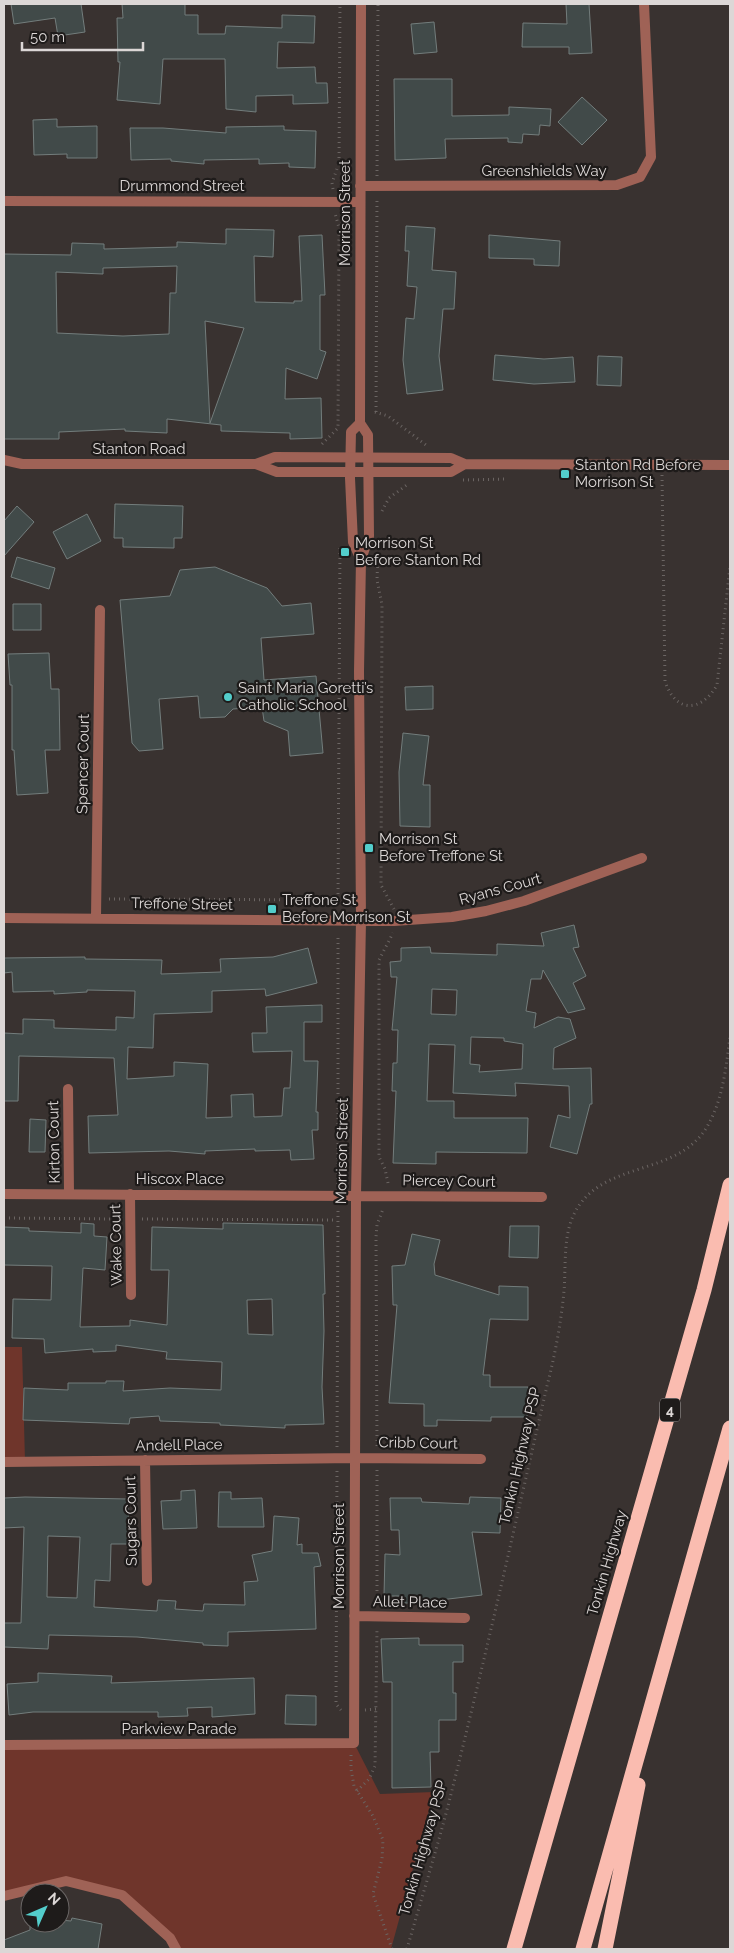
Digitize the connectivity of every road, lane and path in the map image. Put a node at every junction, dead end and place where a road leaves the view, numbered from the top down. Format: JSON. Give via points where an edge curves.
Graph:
{"nodes":[{"id":1,"x":340,"y":4,"type":"edge"},
{"id":2,"x":361,"y":4,"type":"edge"},
{"id":3,"x":378,"y":4,"type":"edge"},
{"id":4,"x":644,"y":4,"type":"edge"},
{"id":5,"x":377,"y":159,"type":"junction"},
{"id":6,"x":340,"y":163,"type":"junction"},
{"id":7,"x":360,"y":165,"type":"junction"},
{"id":8,"x":360,"y":186,"type":"junction"},
{"id":9,"x":377,"y":186,"type":"junction"},
{"id":10,"x":4,"y":201,"type":"edge"},
{"id":11,"x":333,"y":202,"type":"junction"},
{"id":12,"x":360,"y":202,"type":"junction"},
{"id":13,"x":360,"y":406,"type":"junction"},
{"id":14,"x":376,"y":412,"type":"junction"},
{"id":15,"x":360,"y":422,"type":"junction"},
{"id":16,"x":315,"y":446,"type":"dead end"},
{"id":17,"x":430,"y":448,"type":"dead end"},
{"id":18,"x":349,"y":457,"type":"junction"},
{"id":19,"x":369,"y":458,"type":"junction"},
{"id":20,"x":4,"y":460,"type":"edge"},
{"id":21,"x":22,"y":464,"type":"junction"},
{"id":22,"x":256,"y":464,"type":"junction"},
{"id":23,"x":465,"y":464,"type":"junction"},
{"id":24,"x":663,"y":464,"type":"junction"},
{"id":25,"x":730,"y":465,"type":"edge"},
{"id":26,"x":4,"y":468,"type":"edge"},
{"id":27,"x":350,"y":472,"type":"junction"},
{"id":28,"x":369,"y":472,"type":"junction"},
{"id":29,"x":416,"y":484,"type":"dead end"},
{"id":30,"x":369,"y":505,"type":"junction"},
{"id":31,"x":384,"y":505,"type":"junction"},
{"id":32,"x":380,"y":517,"type":"dead end"},
{"id":33,"x":340,"y":535,"type":"dead end"},
{"id":34,"x":379,"y":544,"type":"dead end"},
{"id":35,"x":361,"y":560,"type":"junction"},
{"id":36,"x":730,"y":566,"type":"edge"},
{"id":37,"x":100,"y":610,"type":"dead end"},
{"id":38,"x":642,"y":858,"type":"dead end"},
{"id":39,"x":109,"y":899,"type":"dead end"},
{"id":40,"x":394,"y":910,"type":"dead end"},
{"id":41,"x":4,"y":918,"type":"edge"},
{"id":42,"x":96,"y":918,"type":"junction"},
{"id":43,"x":361,"y":920,"type":"junction"},
{"id":44,"x":394,"y":930,"type":"dead end"},
{"id":45,"x":338,"y":938,"type":"dead end"},
{"id":46,"x":730,"y":1037,"type":"edge"},
{"id":47,"x":68,"y":1089,"type":"dead end"},
{"id":48,"x":730,"y":1184,"type":"edge"},
{"id":49,"x":4,"y":1194,"type":"edge"},
{"id":50,"x":69,"y":1194,"type":"junction"},
{"id":51,"x":130,"y":1194,"type":"junction"},
{"id":52,"x":338,"y":1195,"type":"junction"},
{"id":53,"x":356,"y":1195,"type":"junction"},
{"id":54,"x":387,"y":1195,"type":"junction"},
{"id":55,"x":542,"y":1197,"type":"dead end"},
{"id":56,"x":4,"y":1218,"type":"edge"},
{"id":57,"x":130,"y":1219,"type":"junction"},
{"id":58,"x":131,"y":1295,"type":"dead end"},
{"id":59,"x":730,"y":1428,"type":"edge"},
{"id":60,"x":337,"y":1458,"type":"junction"},
{"id":61,"x":355,"y":1458,"type":"junction"},
{"id":62,"x":377,"y":1458,"type":"junction"},
{"id":63,"x":481,"y":1459,"type":"dead end"},
{"id":64,"x":145,"y":1460,"type":"junction"},
{"id":65,"x":4,"y":1462,"type":"edge"},
{"id":66,"x":147,"y":1581,"type":"dead end"},
{"id":67,"x":354,"y":1616,"type":"junction"},
{"id":68,"x":377,"y":1616,"type":"junction"},
{"id":69,"x":465,"y":1618,"type":"dead end"},
{"id":70,"x":664,"y":1658,"type":"junction"},
{"id":71,"x":377,"y":1710,"type":"junction"},
{"id":72,"x":354,"y":1711,"type":"junction"},
{"id":73,"x":354,"y":1743,"type":"junction"},
{"id":74,"x":4,"y":1745,"type":"edge"},
{"id":75,"x":357,"y":1791,"type":"junction"},
{"id":76,"x":532,"y":1884,"type":"junction"},
{"id":77,"x":4,"y":1896,"type":"edge"},
{"id":78,"x":176,"y":1949,"type":"edge"},
{"id":79,"x":392,"y":1949,"type":"edge"},
{"id":80,"x":406,"y":1949,"type":"edge"},
{"id":81,"x":503,"y":1949,"type":"edge"},
{"id":82,"x":514,"y":1949,"type":"edge"},
{"id":83,"x":583,"y":1949,"type":"edge"},
{"id":84,"x":605,"y":1949,"type":"edge"}],
"edges":[{"from":1,"to":6,"type":"path"},
{"from":2,"to":7,"type":"street","name":"Morrison Street"},
{"from":3,"to":5,"type":"path"},
{"from":4,"to":9,"type":"street","name":"Greenshields Way","via":[[651,157],[640,177],[617,186]]},
{"from":5,"to":7,"type":"path"},
{"from":5,"to":9,"type":"path"},
{"from":6,"to":7,"type":"path"},
{"from":6,"to":11,"type":"path","via":[[332,183]]},
{"from":7,"to":8,"type":"street","name":"Morrison Street"},
{"from":8,"to":9,"type":"street","name":"Greenshields Way"},
{"from":8,"to":12,"type":"street","name":"Morrison Street"},
{"from":9,"to":14,"type":"path"},
{"from":10,"to":11,"type":"street","name":"Drummond Street"},
{"from":11,"to":12,"type":"street","name":"Drummond Street"},
{"from":11,"to":16,"type":"path","via":[[339,228],[338,428],[320,446]]},
{"from":12,"to":13,"type":"street","name":"Morrison Street"},
{"from":13,"to":14,"type":"path"},
{"from":13,"to":15,"type":"street","name":"Morrison Street"},
{"from":14,"to":17,"type":"path","via":[[388,416]]},
{"from":15,"to":18,"type":"street","name":"Morrison Street","via":[[351,432]]},
{"from":15,"to":19,"type":"street","name":"Morrison Street","via":[[368,435]]},
{"from":18,"to":19,"type":"street","name":"Stanton Road"},
{"from":18,"to":22,"type":"street","name":"Stanton Road","via":[[275,457]]},
{"from":18,"to":27,"type":"street","name":"Morrison Street"},
{"from":19,"to":23,"type":"street","name":"Stanton Road","via":[[451,458]]},
{"from":19,"to":28,"type":"street","name":"Morrison Street"},
{"from":20,"to":21,"type":"street","name":"Stanton Road"},
{"from":21,"to":22,"type":"street","name":"Stanton Road"},
{"from":21,"to":26,"type":"street","name":"Stanton Road"},
{"from":22,"to":27,"type":"street","name":"Stanton Road","via":[[276,472]]},
{"from":23,"to":24,"type":"street","name":"Stanton Road"},
{"from":23,"to":28,"type":"street","name":"Stanton Road","via":[[451,472]]},
{"from":24,"to":25,"type":"street","name":"Stanton Road"},
{"from":24,"to":36,"type":"path","via":[[665,681],[677,702],[688,706],[699,705],[710,698],[717,685]]},
{"from":27,"to":28,"type":"street","name":"Stanton Road"},
{"from":27,"to":35,"type":"street","name":"Morrison Street","via":[[353,542]]},
{"from":28,"to":30,"type":"street","name":"Morrison Street"},
{"from":29,"to":31,"type":"path","via":[[408,484],[388,498]]},
{"from":30,"to":31,"type":"path"},
{"from":30,"to":35,"type":"street","name":"Morrison Street","via":[[369,536]]},
{"from":31,"to":32,"type":"path"},
{"from":33,"to":39,"type":"path","via":[[338,900]]},
{"from":34,"to":40,"type":"path","via":[[377,580],[382,605],[381,885]]},
{"from":35,"to":43,"type":"street","name":"Morrison Street"},
{"from":37,"to":42,"type":"street","name":"Spencer Court"},
{"from":38,"to":43,"type":"street","name":"Ryans Court","via":[[524,901],[486,911],[452,917]]},
{"from":41,"to":42,"type":"street","name":"Treffone Street"},
{"from":42,"to":43,"type":"street","name":"Treffone Street"},
{"from":43,"to":53,"type":"street","name":"Morrison Street"},
{"from":44,"to":54,"type":"path","via":[[379,960],[378,1157],[387,1176]]},
{"from":45,"to":52,"type":"path"},
{"from":46,"to":80,"type":"path","name":"Tonkin Highway PSP","via":[[716,1109],[696,1141],[683,1153],[665,1162],[612,1177],[591,1192],[573,1215],[566,1244],[564,1292],[555,1353],[448,1805]]},
{"from":47,"to":50,"type":"street","name":"Kirton Court"},
{"from":48,"to":76,"type":"highway","name":"Tonkin Highway","number":"4","via":[[704,1290]]},
{"from":49,"to":50,"type":"street","name":"Hiscox Place"},
{"from":50,"to":51,"type":"street","name":"Hiscox Place"},
{"from":51,"to":52,"type":"street","name":"Hiscox Place"},
{"from":51,"to":57,"type":"street","name":"Wake Court"},
{"from":52,"to":53,"type":"street","name":"Hiscox Place"},
{"from":52,"to":57,"type":"path","via":[[337,1221]]},
{"from":52,"to":60,"type":"path"},
{"from":53,"to":54,"type":"street","name":"Piercey Court"},
{"from":53,"to":61,"type":"street","name":"Morrison Street"},
{"from":54,"to":55,"type":"street","name":"Piercey Court"},
{"from":54,"to":62,"type":"path","via":[[376,1237]]},
{"from":56,"to":57,"type":"path"},
{"from":57,"to":58,"type":"street","name":"Wake Court"},
{"from":59,"to":70,"type":"highway"},
{"from":60,"to":61,"type":"street","name":"Andell Place"},
{"from":60,"to":64,"type":"street","name":"Andell Place"},
{"from":60,"to":72,"type":"path","via":[[336,1704],[342,1710]]},
{"from":61,"to":62,"type":"street","name":"Cribb Court"},
{"from":61,"to":67,"type":"street","name":"Morrison Street"},
{"from":62,"to":63,"type":"street","name":"Cribb Court"},
{"from":62,"to":68,"type":"path"},
{"from":64,"to":65,"type":"street","name":"Andell Place"},
{"from":64,"to":66,"type":"street","name":"Sugars Court"},
{"from":67,"to":68,"type":"street","name":"Allet Place"},
{"from":67,"to":72,"type":"street","name":"Morrison Street"},
{"from":68,"to":69,"type":"street","name":"Allet Place"},
{"from":68,"to":71,"type":"path"},
{"from":70,"to":83,"type":"highway"},
{"from":70,"to":84,"type":"highway"},
{"from":71,"to":72,"type":"path"},
{"from":71,"to":75,"type":"path","via":[[375,1766]]},
{"from":72,"to":73,"type":"street","name":"Morrison Street"},
{"from":73,"to":74,"type":"street","name":"Parkview Parade"},
{"from":73,"to":75,"type":"path","via":[[351,1769]]},
{"from":75,"to":79,"type":"path","via":[[383,1840],[373,1894]]},
{"from":76,"to":81,"type":"highway"},
{"from":76,"to":82,"type":"highway","name":"Tonkin Highway","number":"4"},
{"from":77,"to":78,"type":"street","via":[[66,1881],[122,1895],[170,1938]]}]}
